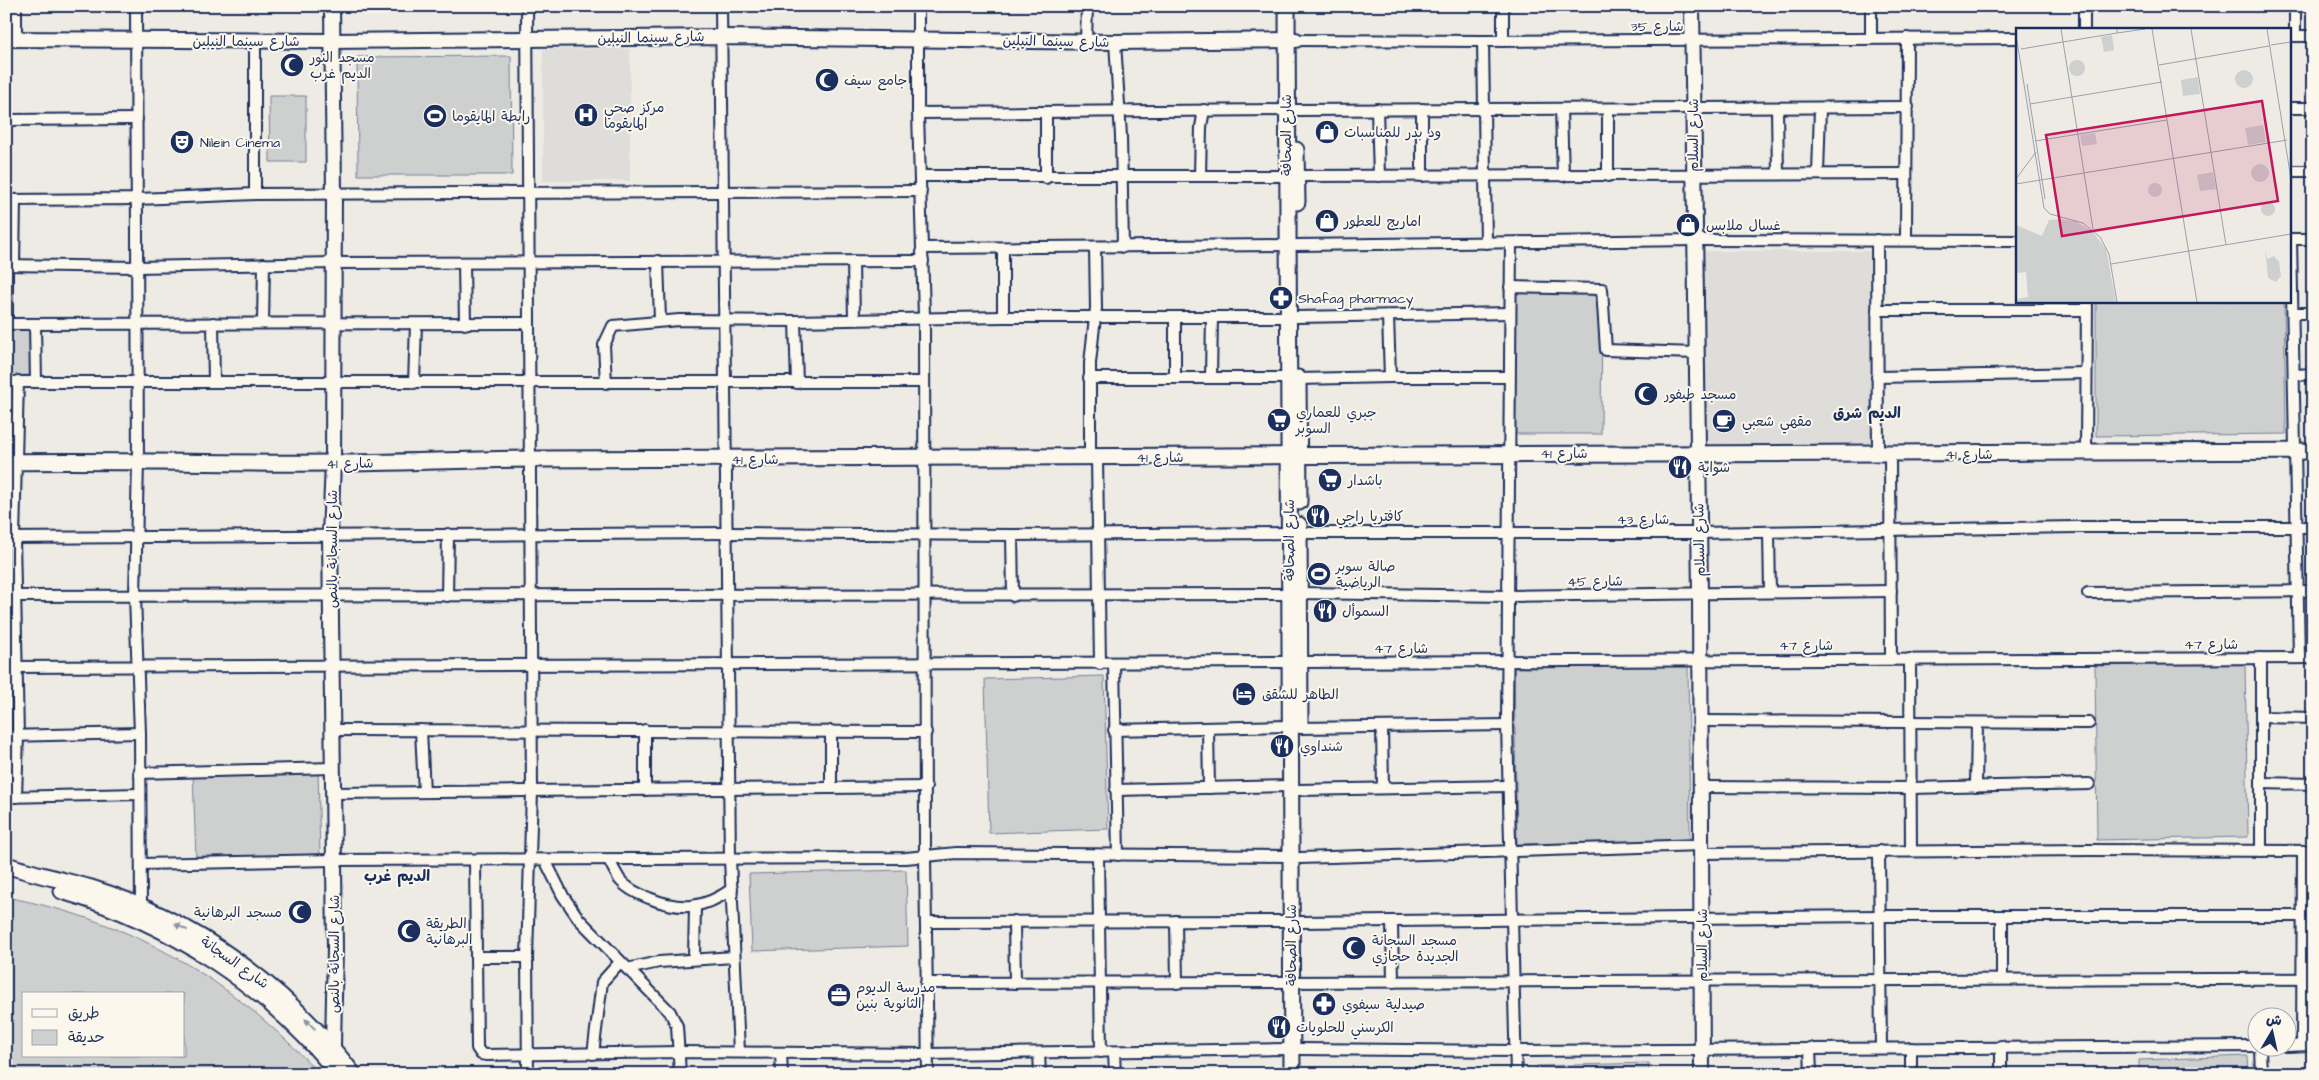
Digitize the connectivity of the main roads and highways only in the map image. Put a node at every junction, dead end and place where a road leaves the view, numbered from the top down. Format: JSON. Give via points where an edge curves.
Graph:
{"nodes":[{"id":1,"x":1287,"y":6,"type":"edge"},
{"id":2,"x":1296,"y":6,"type":"edge"},
{"id":3,"x":1291,"y":40,"type":"junction"},
{"id":4,"x":2313,"y":451,"type":"edge"},
{"id":5,"x":1294,"y":457,"type":"junction"},
{"id":6,"x":12,"y":462,"type":"edge"},
{"id":7,"x":6,"y":866,"type":"edge"},
{"id":8,"x":6,"y":876,"type":"edge"},
{"id":9,"x":90,"y":894,"type":"junction"},
{"id":10,"x":1296,"y":1049,"type":"junction"},
{"id":11,"x":338,"y":1074,"type":"edge"},
{"id":12,"x":354,"y":1074,"type":"edge"},
{"id":13,"x":1292,"y":1074,"type":"edge"},
{"id":14,"x":1300,"y":1074,"type":"edge"}],
"edges":[{"from":1,"to":3,"type":"main road","name":"شارع الصحافة"},
{"from":2,"to":3,"type":"main road","name":"شارع الصحافة"},
{"from":3,"to":5,"type":"main road","name":"شارع الصحافة"},
{"from":4,"to":5,"type":"main road","name":"شارع 41"},
{"from":5,"to":6,"type":"main road","name":"شارع 41"},
{"from":5,"to":10,"type":"main road","name":"شارع الصحافة"},
{"from":7,"to":9,"type":"main road"},
{"from":8,"to":9,"type":"main road"},
{"from":9,"to":11,"type":"main road","name":"شارع السجانة","via":[[215,961],[262,998]]},
{"from":12,"to":9,"type":"main road","name":"شارع السجانة","one_way":true,"via":[[333,1046],[272,988],[234,958],[140,906]]},
{"from":10,"to":13,"type":"main road","name":"شارع الصحافة"},
{"from":10,"to":14,"type":"main road","name":"شارع الصحافة"}]}
